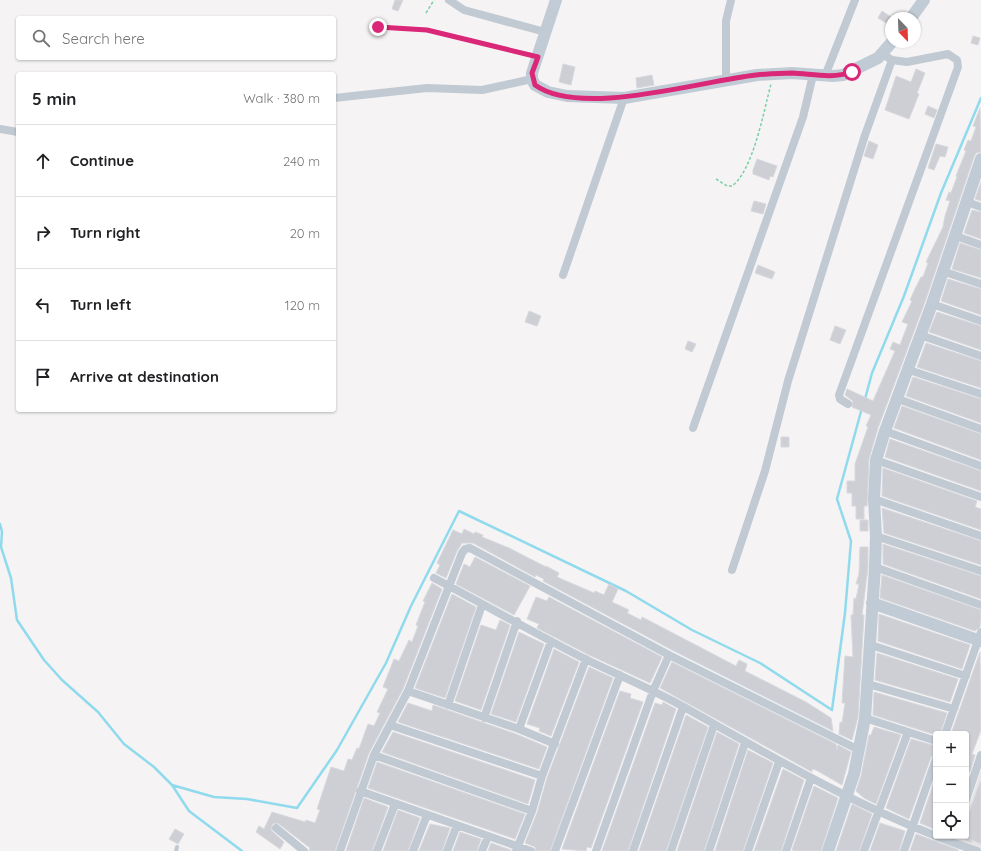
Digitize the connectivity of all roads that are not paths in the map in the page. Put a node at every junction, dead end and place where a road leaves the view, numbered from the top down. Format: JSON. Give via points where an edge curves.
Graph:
{"nodes":[{"id":1,"x":449,"y":0,"type":"edge"},
{"id":2,"x":556,"y":0,"type":"edge"},
{"id":3,"x":731,"y":0,"type":"edge"},
{"id":4,"x":855,"y":0,"type":"edge"},
{"id":5,"x":924,"y":0,"type":"edge"},
{"id":6,"x":915,"y":12,"type":"edge"},
{"id":7,"x":378,"y":27,"type":"dead end"},
{"id":8,"x":545,"y":32,"type":"junction"},
{"id":9,"x":890,"y":48,"type":"edge"},
{"id":10,"x":538,"y":57,"type":"junction"},
{"id":11,"x":887,"y":57,"type":"junction"},
{"id":12,"x":819,"y":75,"type":"junction"},
{"id":13,"x":532,"y":79,"type":"junction"},
{"id":14,"x":726,"y":79,"type":"junction"},
{"id":15,"x":336,"y":98,"type":"edge"},
{"id":16,"x":624,"y":98,"type":"junction"},
{"id":17,"x":0,"y":129,"type":"edge"},
{"id":18,"x":16,"y":132,"type":"edge"},
{"id":19,"x":980,"y":164,"type":"edge"},
{"id":20,"x":967,"y":202,"type":"junction"},
{"id":21,"x":981,"y":207,"type":"edge"},
{"id":22,"x":956,"y":236,"type":"junction"},
{"id":23,"x":981,"y":245,"type":"edge"},
{"id":24,"x":942,"y":271,"type":"junction"},
{"id":25,"x":563,"y":275,"type":"dead end"},
{"id":26,"x":981,"y":284,"type":"edge"},
{"id":27,"x":932,"y":304,"type":"junction"},
{"id":28,"x":981,"y":321,"type":"edge"},
{"id":29,"x":920,"y":335,"type":"junction"},
{"id":30,"x":981,"y":356,"type":"edge"},
{"id":31,"x":909,"y":370,"type":"junction"},
{"id":32,"x":981,"y":394,"type":"edge"},
{"id":33,"x":898,"y":399,"type":"junction"},
{"id":34,"x":848,"y":404,"type":"dead end"},
{"id":35,"x":693,"y":428,"type":"dead end"},
{"id":36,"x":981,"y":429,"type":"edge"},
{"id":37,"x":885,"y":431,"type":"junction"},
{"id":38,"x":876,"y":460,"type":"junction"},
{"id":39,"x":981,"y":466,"type":"edge"},
{"id":40,"x":981,"y":497,"type":"edge"},
{"id":41,"x":874,"y":499,"type":"junction"},
{"id":42,"x":876,"y":536,"type":"junction"},
{"id":43,"x":981,"y":536,"type":"edge"},
{"id":44,"x":875,"y":567,"type":"junction"},
{"id":45,"x":732,"y":570,"type":"dead end"},
{"id":46,"x":981,"y":571,"type":"edge"},
{"id":47,"x":434,"y":578,"type":"dead end"},
{"id":48,"x":450,"y":586,"type":"junction"},
{"id":49,"x":872,"y":603,"type":"junction"},
{"id":50,"x":482,"y":605,"type":"junction"},
{"id":51,"x":981,"y":605,"type":"edge"},
{"id":52,"x":516,"y":621,"type":"junction"},
{"id":53,"x":980,"y":638,"type":"edge"},
{"id":54,"x":551,"y":641,"type":"junction"},
{"id":55,"x":871,"y":645,"type":"junction"},
{"id":56,"x":669,"y":655,"type":"junction"},
{"id":57,"x":586,"y":659,"type":"junction"},
{"id":58,"x":620,"y":675,"type":"junction"},
{"id":59,"x":966,"y":676,"type":"junction"},
{"id":60,"x":868,"y":684,"type":"junction"},
{"id":61,"x":408,"y":691,"type":"junction"},
{"id":62,"x":653,"y":691,"type":"junction"},
{"id":63,"x":448,"y":705,"type":"junction"},
{"id":64,"x":683,"y":707,"type":"junction"},
{"id":65,"x":954,"y":709,"type":"junction"},
{"id":66,"x":484,"y":718,"type":"junction"},
{"id":67,"x":865,"y":718,"type":"junction"},
{"id":68,"x":390,"y":725,"type":"junction"},
{"id":69,"x":714,"y":725,"type":"junction"},
{"id":70,"x":519,"y":729,"type":"junction"},
{"id":71,"x":946,"y":731,"type":"edge"},
{"id":72,"x":908,"y":732,"type":"junction"},
{"id":73,"x":933,"y":740,"type":"edge"},
{"id":74,"x":745,"y":743,"type":"junction"},
{"id":75,"x":555,"y":744,"type":"junction"},
{"id":76,"x":859,"y":750,"type":"junction"},
{"id":77,"x":374,"y":755,"type":"junction"},
{"id":78,"x":981,"y":755,"type":"edge"},
{"id":79,"x":779,"y":762,"type":"junction"},
{"id":80,"x":933,"y":767,"type":"edge"},
{"id":81,"x":542,"y":776,"type":"junction"},
{"id":82,"x":811,"y":778,"type":"junction"},
{"id":83,"x":360,"y":791,"type":"junction"},
{"id":84,"x":969,"y":791,"type":"edge"},
{"id":85,"x":845,"y":797,"type":"junction"},
{"id":86,"x":396,"y":804,"type":"junction"},
{"id":87,"x":532,"y":811,"type":"junction"},
{"id":88,"x":878,"y":812,"type":"junction"},
{"id":89,"x":427,"y":815,"type":"junction"},
{"id":90,"x":457,"y":825,"type":"junction"},
{"id":91,"x":276,"y":828,"type":"dead end"},
{"id":92,"x":913,"y":828,"type":"junction"},
{"id":93,"x":933,"y":834,"type":"edge"},
{"id":94,"x":488,"y":836,"type":"junction"},
{"id":95,"x":953,"y":839,"type":"edge"},
{"id":96,"x":517,"y":849,"type":"edge"},
{"id":97,"x":304,"y":851,"type":"edge"},
{"id":98,"x":340,"y":851,"type":"edge"},
{"id":99,"x":377,"y":851,"type":"edge"},
{"id":100,"x":413,"y":851,"type":"edge"},
{"id":101,"x":447,"y":851,"type":"edge"},
{"id":102,"x":482,"y":851,"type":"edge"},
{"id":103,"x":531,"y":851,"type":"edge"},
{"id":104,"x":555,"y":851,"type":"edge"},
{"id":105,"x":596,"y":851,"type":"edge"},
{"id":106,"x":633,"y":851,"type":"edge"},
{"id":107,"x":671,"y":851,"type":"edge"},
{"id":108,"x":709,"y":851,"type":"edge"},
{"id":109,"x":748,"y":851,"type":"edge"},
{"id":110,"x":786,"y":851,"type":"edge"},
{"id":111,"x":828,"y":851,"type":"edge"},
{"id":112,"x":864,"y":851,"type":"edge"},
{"id":113,"x":904,"y":851,"type":"edge"},
{"id":114,"x":977,"y":851,"type":"edge"}],
"edges":[{"from":1,"to":8,"type":"street","via":[[464,10]]},
{"from":2,"to":8,"type":"street"},
{"from":3,"to":14,"type":"street","via":[[726,21]]},
{"from":4,"to":12,"type":"street"},
{"from":5,"to":6,"type":"street"},
{"from":7,"to":10,"type":"lane","via":[[427,30]]},
{"from":8,"to":10,"type":"street"},
{"from":9,"to":11,"type":"street"},
{"from":10,"to":13,"type":"street"},
{"from":11,"to":12,"type":"street","via":[[878,58],[843,75]]},
{"from":11,"to":34,"type":"street","via":[[907,62],[948,54],[957,60],[958,67],[839,395],[840,399]]},
{"from":11,"to":45,"type":"street","via":[[788,381],[765,471]]},
{"from":12,"to":14,"type":"street","via":[[773,74]]},
{"from":12,"to":35,"type":"street"},
{"from":13,"to":15,"type":"street","via":[[482,90],[427,88]]},
{"from":13,"to":16,"type":"street","via":[[540,89],[558,95]]},
{"from":14,"to":16,"type":"street"},
{"from":16,"to":25,"type":"street"},
{"from":17,"to":18,"type":"street"},
{"from":19,"to":20,"type":"street"},
{"from":20,"to":21,"type":"street"},
{"from":20,"to":22,"type":"street"},
{"from":22,"to":23,"type":"street"},
{"from":22,"to":24,"type":"street"},
{"from":24,"to":26,"type":"street"},
{"from":24,"to":27,"type":"street"},
{"from":27,"to":28,"type":"street"},
{"from":27,"to":29,"type":"street"},
{"from":29,"to":30,"type":"street"},
{"from":29,"to":31,"type":"street"},
{"from":31,"to":32,"type":"street"},
{"from":31,"to":33,"type":"street"},
{"from":33,"to":36,"type":"street"},
{"from":33,"to":37,"type":"street"},
{"from":37,"to":38,"type":"street"},
{"from":37,"to":39,"type":"street"},
{"from":38,"to":40,"type":"street"},
{"from":38,"to":41,"type":"street"},
{"from":41,"to":42,"type":"street"},
{"from":41,"to":43,"type":"street"},
{"from":42,"to":44,"type":"street"},
{"from":42,"to":46,"type":"street"},
{"from":44,"to":49,"type":"street"},
{"from":44,"to":51,"type":"street"},
{"from":47,"to":48,"type":"street"},
{"from":48,"to":50,"type":"street"},
{"from":48,"to":56,"type":"street","via":[[462,553],[470,548]]},
{"from":48,"to":61,"type":"street"},
{"from":49,"to":53,"type":"street"},
{"from":49,"to":55,"type":"street"},
{"from":50,"to":52,"type":"street"},
{"from":50,"to":63,"type":"street"},
{"from":52,"to":54,"type":"street"},
{"from":52,"to":66,"type":"street"},
{"from":53,"to":59,"type":"street"},
{"from":54,"to":57,"type":"street"},
{"from":54,"to":70,"type":"street"},
{"from":55,"to":59,"type":"street"},
{"from":55,"to":60,"type":"street"},
{"from":56,"to":62,"type":"street"},
{"from":56,"to":76,"type":"street"},
{"from":57,"to":58,"type":"street"},
{"from":57,"to":75,"type":"street"},
{"from":58,"to":62,"type":"street"},
{"from":58,"to":104,"type":"street"},
{"from":59,"to":65,"type":"street"},
{"from":60,"to":65,"type":"street"},
{"from":60,"to":67,"type":"street"},
{"from":61,"to":63,"type":"street"},
{"from":61,"to":68,"type":"street"},
{"from":62,"to":64,"type":"street"},
{"from":62,"to":105,"type":"street"},
{"from":63,"to":66,"type":"street"},
{"from":64,"to":69,"type":"street"},
{"from":64,"to":106,"type":"street"},
{"from":65,"to":71,"type":"street"},
{"from":66,"to":70,"type":"street"},
{"from":67,"to":72,"type":"street"},
{"from":67,"to":76,"type":"street"},
{"from":68,"to":77,"type":"street"},
{"from":68,"to":81,"type":"street"},
{"from":69,"to":74,"type":"street"},
{"from":69,"to":107,"type":"street"},
{"from":70,"to":75,"type":"street"},
{"from":72,"to":73,"type":"street"},
{"from":72,"to":88,"type":"street"},
{"from":74,"to":79,"type":"street"},
{"from":74,"to":108,"type":"street"},
{"from":75,"to":81,"type":"street"},
{"from":76,"to":85,"type":"street","via":[[854,774]]},
{"from":77,"to":83,"type":"street"},
{"from":77,"to":87,"type":"street"},
{"from":78,"to":84,"type":"street"},
{"from":79,"to":82,"type":"street"},
{"from":79,"to":109,"type":"street"},
{"from":80,"to":92,"type":"street"},
{"from":81,"to":87,"type":"street"},
{"from":82,"to":85,"type":"street"},
{"from":82,"to":110,"type":"street"},
{"from":83,"to":86,"type":"street"},
{"from":83,"to":98,"type":"street"},
{"from":85,"to":88,"type":"street"},
{"from":85,"to":111,"type":"street"},
{"from":86,"to":89,"type":"street"},
{"from":86,"to":99,"type":"street"},
{"from":87,"to":96,"type":"street"},
{"from":88,"to":92,"type":"street"},
{"from":88,"to":112,"type":"street"},
{"from":89,"to":90,"type":"street"},
{"from":89,"to":100,"type":"street"},
{"from":90,"to":94,"type":"street"},
{"from":90,"to":101,"type":"street"},
{"from":91,"to":97,"type":"street"},
{"from":92,"to":93,"type":"street"},
{"from":92,"to":113,"type":"street"},
{"from":94,"to":96,"type":"street"},
{"from":94,"to":102,"type":"street"},
{"from":95,"to":114,"type":"street"},
{"from":96,"to":103,"type":"street"}]}
